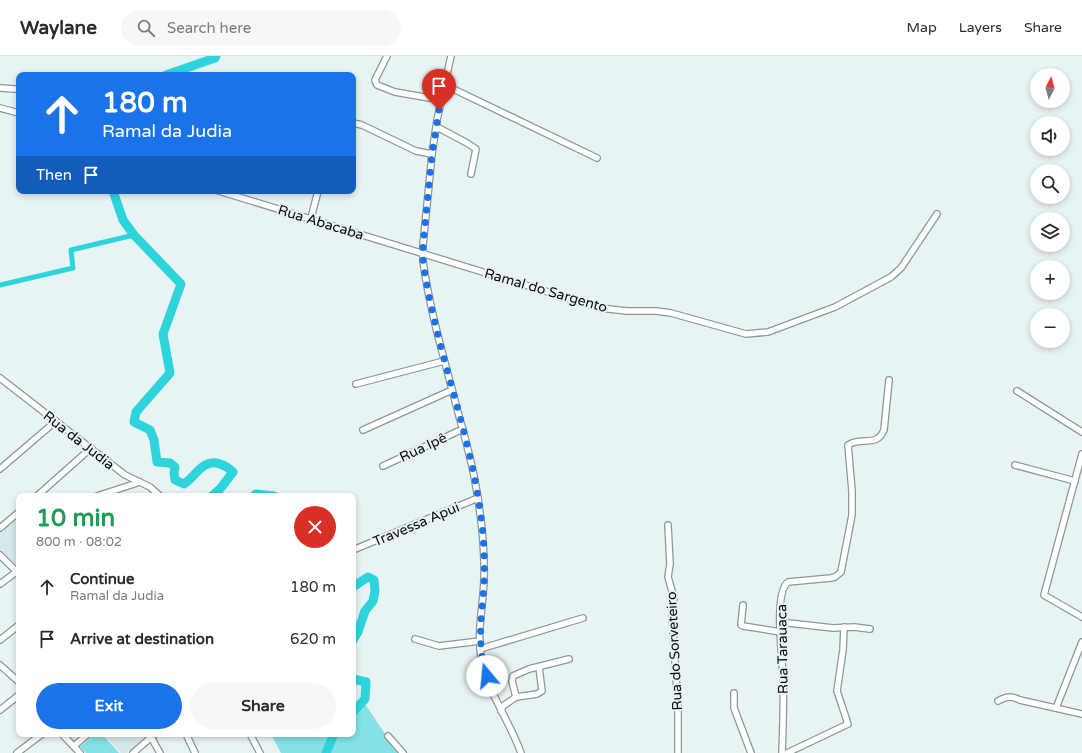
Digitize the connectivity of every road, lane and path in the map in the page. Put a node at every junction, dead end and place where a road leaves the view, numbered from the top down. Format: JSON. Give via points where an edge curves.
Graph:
{"nodes":[{"id":1,"x":387,"y":56,"type":"edge"},
{"id":2,"x":451,"y":56,"type":"edge"},
{"id":3,"x":445,"y":85,"type":"junction"},
{"id":4,"x":0,"y":88,"type":"edge"},
{"id":5,"x":15,"y":89,"type":"dead end"},
{"id":6,"x":441,"y":100,"type":"junction"},
{"id":7,"x":0,"y":108,"type":"edge"},
{"id":8,"x":16,"y":112,"type":"edge"},
{"id":9,"x":356,"y":124,"type":"edge"},
{"id":10,"x":437,"y":127,"type":"junction"},
{"id":11,"x":432,"y":154,"type":"junction"},
{"id":12,"x":597,"y":158,"type":"dead end"},
{"id":13,"x":471,"y":174,"type":"dead end"},
{"id":14,"x":229,"y":194,"type":"edge"},
{"id":15,"x":317,"y":194,"type":"edge"},
{"id":16,"x":936,"y":214,"type":"dead end"},
{"id":17,"x":311,"y":218,"type":"junction"},
{"id":18,"x":422,"y":253,"type":"junction"},
{"id":19,"x":444,"y":361,"type":"junction"},
{"id":20,"x":0,"y":378,"type":"edge"},
{"id":21,"x":889,"y":380,"type":"dead end"},
{"id":22,"x":356,"y":384,"type":"dead end"},
{"id":23,"x":452,"y":390,"type":"junction"},
{"id":24,"x":1018,"y":390,"type":"dead end"},
{"id":25,"x":56,"y":421,"type":"junction"},
{"id":26,"x":462,"y":429,"type":"junction"},
{"id":27,"x":363,"y":430,"type":"dead end"},
{"id":28,"x":1082,"y":432,"type":"edge"},
{"id":29,"x":92,"y":448,"type":"junction"},
{"id":30,"x":1082,"y":454,"type":"edge"},
{"id":31,"x":1015,"y":465,"type":"dead end"},
{"id":32,"x":383,"y":466,"type":"dead end"},
{"id":33,"x":0,"y":469,"type":"edge"},
{"id":34,"x":1075,"y":481,"type":"junction"},
{"id":35,"x":140,"y":482,"type":"junction"},
{"id":36,"x":40,"y":493,"type":"edge"},
{"id":37,"x":105,"y":493,"type":"edge"},
{"id":38,"x":157,"y":493,"type":"edge"},
{"id":39,"x":478,"y":498,"type":"junction"},
{"id":40,"x":16,"y":515,"type":"edge"},
{"id":41,"x":16,"y":517,"type":"edge"},
{"id":42,"x":12,"y":518,"type":"junction"},
{"id":43,"x":668,"y":525,"type":"dead end"},
{"id":44,"x":0,"y":528,"type":"edge"},
{"id":45,"x":356,"y":549,"type":"edge"},
{"id":46,"x":0,"y":556,"type":"edge"},
{"id":47,"x":16,"y":569,"type":"edge"},
{"id":48,"x":16,"y":572,"type":"edge"},
{"id":49,"x":0,"y":584,"type":"edge"},
{"id":50,"x":743,"y":604,"type":"dead end"},
{"id":51,"x":1082,"y":617,"type":"edge"},
{"id":52,"x":583,"y":618,"type":"dead end"},
{"id":53,"x":780,"y":622,"type":"junction"},
{"id":54,"x":16,"y":627,"type":"edge"},
{"id":55,"x":844,"y":627,"type":"junction"},
{"id":56,"x":870,"y":629,"type":"dead end"},
{"id":57,"x":780,"y":632,"type":"junction"},
{"id":58,"x":415,"y":639,"type":"dead end"},
{"id":59,"x":0,"y":640,"type":"edge"},
{"id":60,"x":480,"y":641,"type":"junction"},
{"id":61,"x":1082,"y":642,"type":"edge"},
{"id":62,"x":480,"y":649,"type":"junction"},
{"id":63,"x":569,"y":659,"type":"dead end"},
{"id":64,"x":0,"y":665,"type":"edge"},
{"id":65,"x":539,"y":667,"type":"junction"},
{"id":66,"x":16,"y":679,"type":"edge"},
{"id":67,"x":734,"y":693,"type":"dead end"},
{"id":68,"x":516,"y":696,"type":"junction"},
{"id":69,"x":16,"y":697,"type":"edge"},
{"id":70,"x":998,"y":701,"type":"dead end"},
{"id":71,"x":1056,"y":708,"type":"junction"},
{"id":72,"x":0,"y":710,"type":"edge"},
{"id":73,"x":501,"y":711,"type":"junction"},
{"id":74,"x":1082,"y":714,"type":"edge"},
{"id":75,"x":388,"y":736,"type":"dead end"},
{"id":76,"x":38,"y":737,"type":"edge"},
{"id":77,"x":65,"y":737,"type":"edge"},
{"id":78,"x":84,"y":737,"type":"edge"},
{"id":79,"x":152,"y":737,"type":"edge"},
{"id":80,"x":153,"y":737,"type":"edge"},
{"id":81,"x":187,"y":737,"type":"edge"},
{"id":82,"x":252,"y":737,"type":"edge"},
{"id":83,"x":74,"y":746,"type":"junction"},
{"id":84,"x":16,"y":753,"type":"edge"},
{"id":85,"x":80,"y":753,"type":"edge"},
{"id":86,"x":133,"y":753,"type":"edge"},
{"id":87,"x":160,"y":753,"type":"edge"},
{"id":88,"x":195,"y":753,"type":"edge"},
{"id":89,"x":260,"y":753,"type":"edge"},
{"id":90,"x":403,"y":753,"type":"edge"},
{"id":91,"x":521,"y":753,"type":"edge"},
{"id":92,"x":678,"y":753,"type":"edge"},
{"id":93,"x":751,"y":753,"type":"edge"},
{"id":94,"x":782,"y":753,"type":"edge"},
{"id":95,"x":787,"y":753,"type":"edge"}],
"edges":[{"from":1,"to":6,"type":"street","via":[[375,82],[379,86],[395,92]]},
{"from":2,"to":3,"type":"street"},
{"from":3,"to":6,"type":"street"},
{"from":3,"to":12,"type":"street"},
{"from":4,"to":5,"type":"street"},
{"from":6,"to":10,"type":"street"},
{"from":7,"to":8,"type":"street"},
{"from":9,"to":11,"type":"street","via":[[416,151]]},
{"from":10,"to":11,"type":"street"},
{"from":10,"to":13,"type":"street","via":[[476,150]]},
{"from":11,"to":18,"type":"street"},
{"from":14,"to":17,"type":"street","name":"Rua Abacaba"},
{"from":15,"to":17,"type":"street"},
{"from":16,"to":18,"type":"street","name":"Ramal do Sargento","via":[[901,268],[891,277],[816,315],[768,332],[754,334],[671,313],[600,308]]},
{"from":17,"to":18,"type":"street","name":"Rua Abacaba"},
{"from":18,"to":19,"type":"street"},
{"from":19,"to":22,"type":"street"},
{"from":19,"to":23,"type":"street"},
{"from":20,"to":25,"type":"street","name":"Rua da Judia"},
{"from":21,"to":53,"type":"street","name":"Rua Tarauaca","via":[[882,436],[880,439],[848,445],[853,505],[841,572],[836,577],[792,581],[785,584]]},
{"from":23,"to":26,"type":"street"},
{"from":23,"to":27,"type":"street"},
{"from":24,"to":28,"type":"street"},
{"from":25,"to":29,"type":"street","name":"Rua da Judia"},
{"from":25,"to":33,"type":"street"},
{"from":26,"to":32,"type":"street","name":"Rua Ipê"},
{"from":26,"to":39,"type":"street"},
{"from":29,"to":35,"type":"street","name":"Rua da Judia","via":[[125,476]]},
{"from":29,"to":36,"type":"street"},
{"from":30,"to":34,"type":"street"},
{"from":31,"to":34,"type":"street"},
{"from":34,"to":51,"type":"street","via":[[1044,595]]},
{"from":35,"to":37,"type":"street"},
{"from":35,"to":38,"type":"street","name":"Rua da Judia"},
{"from":39,"to":45,"type":"street","name":"Travessa Apui"},
{"from":39,"to":60,"type":"street","via":[[484,547]]},
{"from":40,"to":42,"type":"street"},
{"from":41,"to":42,"type":"street"},
{"from":42,"to":44,"type":"street"},
{"from":43,"to":92,"type":"street","name":"Rua do Sorveteiro","via":[[668,578],[674,598],[672,614]]},
{"from":46,"to":47,"type":"street"},
{"from":48,"to":49,"type":"street"},
{"from":50,"to":57,"type":"street","via":[[741,625]]},
{"from":52,"to":62,"type":"street"},
{"from":53,"to":55,"type":"street"},
{"from":53,"to":57,"type":"street","name":"Rua Tarauaca"},
{"from":54,"to":59,"type":"street"},
{"from":55,"to":56,"type":"street"},
{"from":55,"to":95,"type":"street","via":[[837,691],[848,724]]},
{"from":57,"to":94,"type":"street","name":"Rua Tarauaca","via":[[783,677]]},
{"from":58,"to":60,"type":"street","via":[[439,646]]},
{"from":60,"to":62,"type":"street"},
{"from":61,"to":71,"type":"street"},
{"from":62,"to":73,"type":"street","via":[[482,663]]},
{"from":63,"to":65,"type":"street"},
{"from":64,"to":66,"type":"street"},
{"from":65,"to":68,"type":"street","via":[[514,676],[512,681]]},
{"from":65,"to":68,"type":"street","via":[[542,691],[537,694]]},
{"from":67,"to":93,"type":"street","via":[[734,708]]},
{"from":68,"to":73,"type":"street","via":[[503,706]]},
{"from":69,"to":72,"type":"street"},
{"from":70,"to":71,"type":"street","via":[[1004,697],[1013,697]]},
{"from":71,"to":74,"type":"street"},
{"from":73,"to":91,"type":"street","via":[[511,727]]},
{"from":75,"to":90,"type":"street"},
{"from":76,"to":84,"type":"street"},
{"from":77,"to":83,"type":"street"},
{"from":78,"to":83,"type":"street"},
{"from":79,"to":86,"type":"street"},
{"from":80,"to":87,"type":"street"},
{"from":81,"to":88,"type":"street"},
{"from":82,"to":89,"type":"street"},
{"from":83,"to":85,"type":"street"}]}
